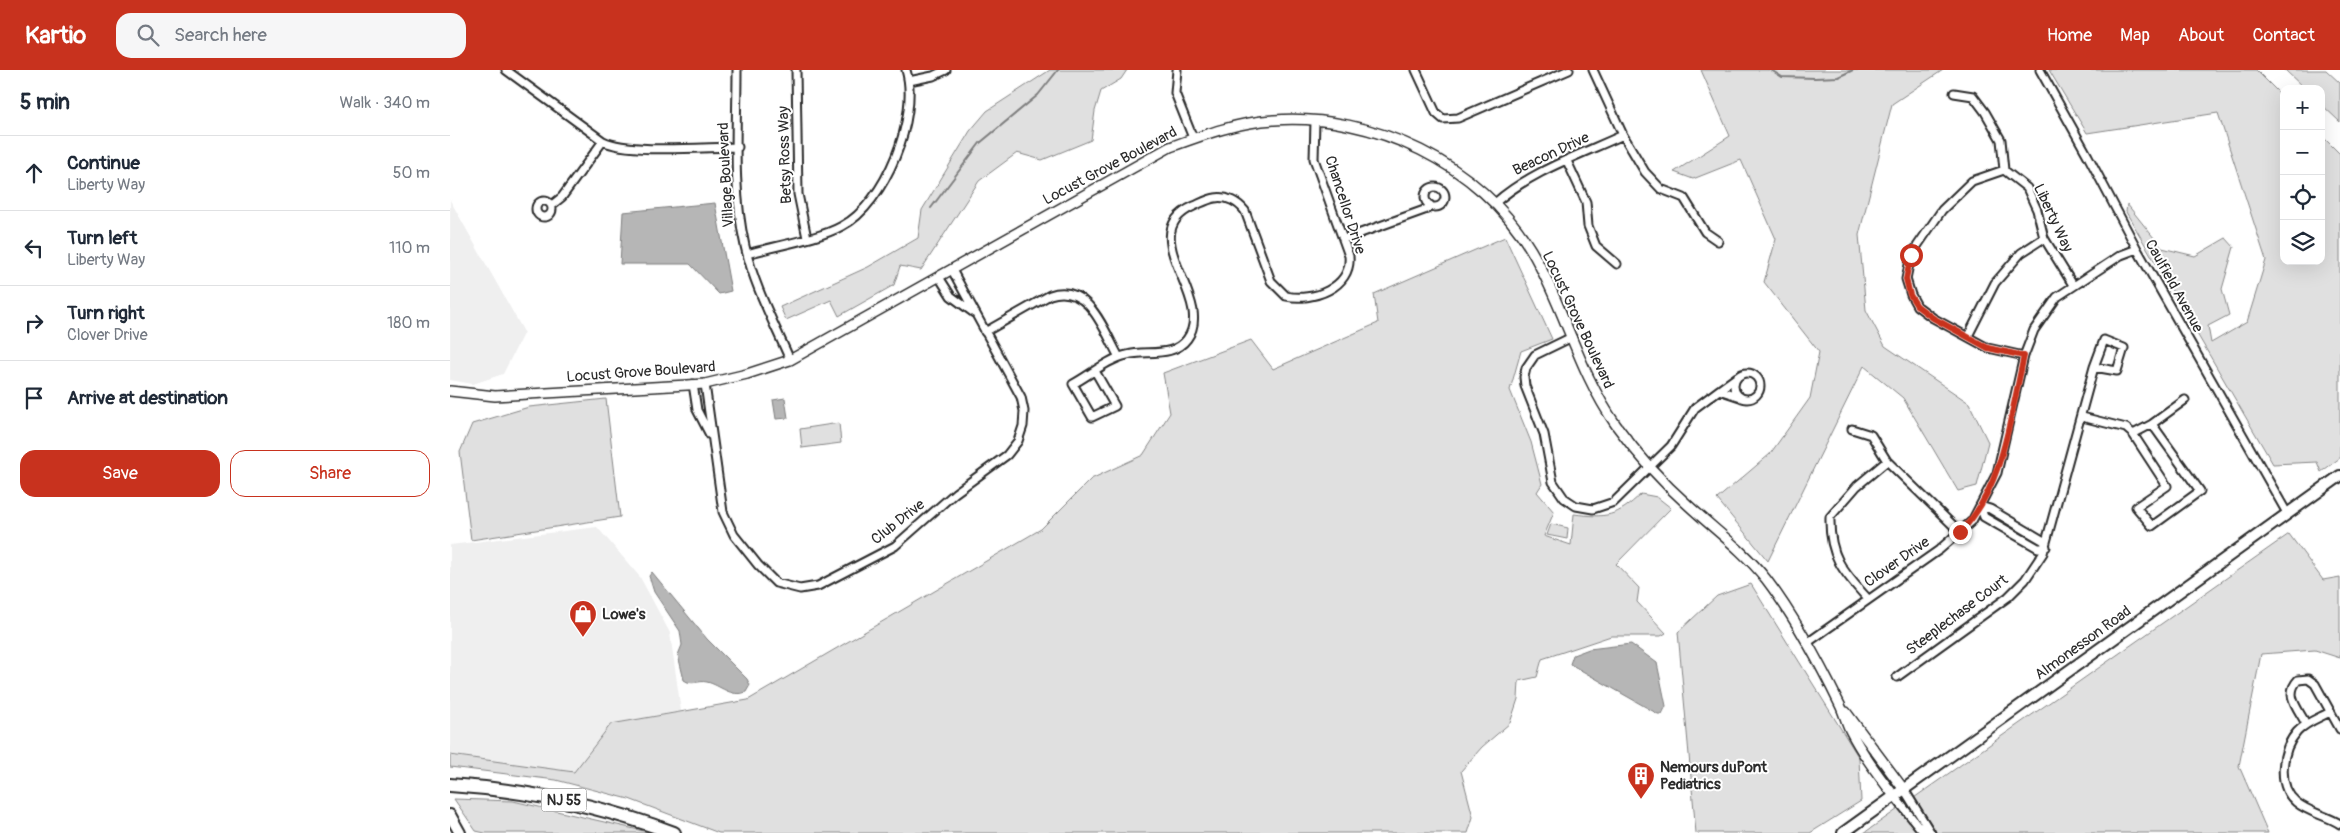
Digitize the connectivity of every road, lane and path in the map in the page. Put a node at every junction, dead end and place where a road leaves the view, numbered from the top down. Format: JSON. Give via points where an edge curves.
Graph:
{"nodes":[{"id":1,"x":506,"y":70,"type":"edge"},
{"id":2,"x":736,"y":70,"type":"edge"},
{"id":3,"x":796,"y":70,"type":"edge"},
{"id":4,"x":906,"y":70,"type":"edge"},
{"id":5,"x":946,"y":70,"type":"edge"},
{"id":6,"x":1177,"y":70,"type":"edge"},
{"id":7,"x":1416,"y":70,"type":"edge"},
{"id":8,"x":1569,"y":70,"type":"edge"},
{"id":9,"x":1593,"y":70,"type":"edge"},
{"id":10,"x":2040,"y":70,"type":"edge"},
{"id":11,"x":909,"y":80,"type":"junction"},
{"id":12,"x":1954,"y":93,"type":"dead end"},
{"id":13,"x":1315,"y":121,"type":"junction"},
{"id":14,"x":1623,"y":135,"type":"junction"},
{"id":15,"x":1193,"y":138,"type":"junction"},
{"id":16,"x":603,"y":141,"type":"junction"},
{"id":17,"x":738,"y":147,"type":"junction"},
{"id":18,"x":1567,"y":162,"type":"junction"},
{"id":19,"x":2004,"y":170,"type":"junction"},
{"id":20,"x":1495,"y":203,"type":"junction"},
{"id":21,"x":552,"y":205,"type":"dead end"},
{"id":22,"x":1430,"y":205,"type":"dead end"},
{"id":23,"x":807,"y":238,"type":"junction"},
{"id":24,"x":2044,"y":238,"type":"junction"},
{"id":25,"x":1344,"y":239,"type":"junction"},
{"id":26,"x":1718,"y":241,"type":"dead end"},
{"id":27,"x":2137,"y":249,"type":"junction"},
{"id":28,"x":747,"y":254,"type":"junction"},
{"id":29,"x":1617,"y":264,"type":"dead end"},
{"id":30,"x":952,"y":270,"type":"junction"},
{"id":31,"x":939,"y":277,"type":"junction"},
{"id":32,"x":2073,"y":285,"type":"junction"},
{"id":33,"x":974,"y":313,"type":"junction"},
{"id":34,"x":985,"y":332,"type":"junction"},
{"id":35,"x":1968,"y":336,"type":"junction"},
{"id":36,"x":1572,"y":337,"type":"junction"},
{"id":37,"x":2024,"y":356,"type":"junction"},
{"id":38,"x":1119,"y":357,"type":"junction"},
{"id":39,"x":790,"y":360,"type":"junction"},
{"id":40,"x":2094,"y":367,"type":"junction"},
{"id":41,"x":1095,"y":372,"type":"junction"},
{"id":42,"x":1737,"y":377,"type":"junction"},
{"id":43,"x":693,"y":384,"type":"junction"},
{"id":44,"x":705,"y":384,"type":"junction"},
{"id":45,"x":1719,"y":390,"type":"junction"},
{"id":46,"x":450,"y":391,"type":"edge"},
{"id":47,"x":1740,"y":396,"type":"junction"},
{"id":48,"x":2185,"y":400,"type":"dead end"},
{"id":49,"x":2082,"y":417,"type":"junction"},
{"id":50,"x":2152,"y":424,"type":"junction"},
{"id":51,"x":1852,"y":429,"type":"dead end"},
{"id":52,"x":2133,"y":434,"type":"junction"},
{"id":53,"x":712,"y":440,"type":"junction"},
{"id":54,"x":1887,"y":461,"type":"junction"},
{"id":55,"x":1650,"y":468,"type":"junction"},
{"id":56,"x":2340,"y":476,"type":"edge"},
{"id":57,"x":1980,"y":506,"type":"junction"},
{"id":58,"x":2287,"y":513,"type":"junction"},
{"id":59,"x":1960,"y":532,"type":"junction"},
{"id":60,"x":2046,"y":547,"type":"junction"},
{"id":61,"x":1868,"y":599,"type":"junction"},
{"id":62,"x":1807,"y":643,"type":"junction"},
{"id":63,"x":1897,"y":677,"type":"dead end"},
{"id":64,"x":1840,"y":704,"type":"junction"},
{"id":65,"x":2330,"y":712,"type":"junction"},
{"id":66,"x":2306,"y":724,"type":"junction"},
{"id":67,"x":2340,"y":729,"type":"edge"},
{"id":68,"x":450,"y":785,"type":"edge"},
{"id":69,"x":1905,"y":790,"type":"junction"},
{"id":70,"x":1895,"y":797,"type":"junction"},
{"id":71,"x":450,"y":815,"type":"edge"},
{"id":72,"x":2339,"y":822,"type":"edge"},
{"id":73,"x":460,"y":833,"type":"edge"},
{"id":74,"x":674,"y":833,"type":"edge"},
{"id":75,"x":1844,"y":833,"type":"edge"},
{"id":76,"x":1924,"y":833,"type":"edge"},
{"id":77,"x":1930,"y":833,"type":"edge"}],
"edges":[{"from":1,"to":16,"type":"street"},
{"from":2,"to":17,"type":"street","name":"Village Boulevard"},
{"from":3,"to":23,"type":"street","name":"Betsy Ross Way","via":[[797,189]]},
{"from":4,"to":11,"type":"street"},
{"from":5,"to":11,"type":"street"},
{"from":6,"to":15,"type":"street","via":[[1175,93]]},
{"from":7,"to":8,"type":"street","via":[[1436,113],[1443,119],[1458,118]]},
{"from":9,"to":14,"type":"street"},
{"from":10,"to":27,"type":"street","name":"Caulfield Avenue"},
{"from":11,"to":23,"type":"street","via":[[910,106],[905,130],[873,200],[843,226]]},
{"from":12,"to":19,"type":"street","via":[[1973,96],[1985,112],[2000,140]]},
{"from":13,"to":15,"type":"street","name":"Locust Grove Boulevard","via":[[1274,120],[1235,126]]},
{"from":13,"to":20,"type":"street","name":"Locust Grove Boulevard","via":[[1389,136],[1416,148],[1442,163]]},
{"from":13,"to":25,"type":"street","name":"Chancellor Drive","via":[[1314,159]]},
{"from":14,"to":18,"type":"street","name":"Beacon Drive"},
{"from":14,"to":26,"type":"street","via":[[1645,172],[1661,189],[1684,198],[1705,232]]},
{"from":15,"to":30,"type":"street","name":"Locust Grove Boulevard","via":[[1170,147]]},
{"from":16,"to":17,"type":"street","via":[[630,148]]},
{"from":16,"to":21,"type":"street","via":[[562,197]]},
{"from":17,"to":28,"type":"street","name":"Village Boulevard","via":[[740,215]]},
{"from":18,"to":20,"type":"street","name":"Beacon Drive","via":[[1512,188]]},
{"from":18,"to":29,"type":"street","via":[[1586,202],[1588,226],[1596,246]]},
{"from":19,"to":24,"type":"street","name":"Liberty Way","via":[[2027,188]]},
{"from":19,"to":35,"type":"street","via":[[1972,181],[1942,210],[1911,255],[1906,279],[1917,306]]},
{"from":20,"to":36,"type":"street","name":"Locust Grove Boulevard","via":[[1536,259]]},
{"from":22,"to":25,"type":"street","via":[[1427,209]]},
{"from":23,"to":28,"type":"street"},
{"from":24,"to":32,"type":"street","name":"Liberty Way"},
{"from":24,"to":35,"type":"street","via":[[2021,253],[1995,283]]},
{"from":25,"to":38,"type":"street","name":"Chancellor Drive","via":[[1350,265],[1343,280],[1330,290],[1307,298],[1292,297],[1280,292],[1271,281],[1249,218],[1237,203],[1218,198],[1189,208],[1176,218],[1170,238],[1193,309],[1191,332],[1184,344],[1175,349]]},
{"from":27,"to":32,"type":"street","name":"Clover Drive","via":[[2121,255]]},
{"from":27,"to":58,"type":"street","name":"Caulfield Avenue"},
{"from":28,"to":39,"type":"street","name":"Village Boulevard"},
{"from":30,"to":31,"type":"street","name":"Locust Grove Boulevard"},
{"from":30,"to":33,"type":"street","name":"Club Drive"},
{"from":31,"to":33,"type":"street","via":[[951,296]]},
{"from":31,"to":39,"type":"street","name":"Locust Grove Boulevard"},
{"from":32,"to":37,"type":"street","name":"Clover Drive","via":[[2045,312]]},
{"from":33,"to":34,"type":"street","name":"Club Drive"},
{"from":34,"to":38,"type":"street","via":[[1050,295],[1074,294],[1091,307]]},
{"from":34,"to":53,"type":"street","name":"Club Drive","via":[[1024,405],[1023,426],[1015,446],[1000,461],[955,492],[895,546],[818,586],[800,589],[776,583],[734,535],[723,512]]},
{"from":35,"to":37,"type":"street","via":[[1988,348]]},
{"from":36,"to":55,"type":"street","name":"Locust Grove Boulevard","via":[[1603,405]]},
{"from":36,"to":55,"type":"street","via":[[1534,355],[1524,377],[1544,434],[1551,476],[1557,488],[1576,506],[1598,509],[1614,502]]},
{"from":37,"to":57,"type":"street","name":"Clover Drive","via":[[1997,473]]},
{"from":38,"to":41,"type":"street","name":"Chancellor Drive"},
{"from":39,"to":44,"type":"street","name":"Locust Grove Boulevard"},
{"from":40,"to":40,"type":"street","name":"Steeplechase Court","via":[[2104,340],[2124,348],[2117,371]]},
{"from":40,"to":49,"type":"street","name":"Steeplechase Court"},
{"from":41,"to":41,"type":"street","name":"Chancellor Drive","via":[[1073,384],[1092,417],[1115,406]]},
{"from":42,"to":45,"type":"street"},
{"from":42,"to":47,"type":"street","via":[[1734,386]]},
{"from":42,"to":47,"type":"street","via":[[1744,373],[1752,374],[1760,383],[1756,395],[1748,399]]},
{"from":43,"to":44,"type":"street","name":"Locust Grove Boulevard"},
{"from":43,"to":46,"type":"street","name":"Locust Grove Boulevard","via":[[495,396]]},
{"from":43,"to":53,"type":"street","via":[[697,410]]},
{"from":44,"to":53,"type":"street","name":"Club Drive"},
{"from":45,"to":47,"type":"street"},
{"from":45,"to":55,"type":"street","via":[[1692,411],[1671,446]]},
{"from":48,"to":50,"type":"street"},
{"from":49,"to":52,"type":"street","via":[[2126,428]]},
{"from":49,"to":60,"type":"street","name":"Steeplechase Court"},
{"from":50,"to":52,"type":"street"},
{"from":50,"to":52,"type":"street","via":[[2200,491],[2152,526],[2136,507],[2167,486]]},
{"from":51,"to":54,"type":"street","via":[[1871,435]]},
{"from":54,"to":59,"type":"street"},
{"from":54,"to":61,"type":"street","via":[[1857,486],[1830,517],[1834,554],[1848,578]]},
{"from":55,"to":62,"type":"street","name":"Locust Grove Boulevard","via":[[1748,559],[1782,602]]},
{"from":56,"to":58,"type":"main road","name":"Almonesson Road"},
{"from":57,"to":59,"type":"street","name":"Clover Drive","via":[[1972,521]]},
{"from":57,"to":60,"type":"street","via":[[1984,517],[2038,548]]},
{"from":58,"to":69,"type":"main road","name":"Almonesson Road"},
{"from":59,"to":61,"type":"street","name":"Clover Drive"},
{"from":60,"to":63,"type":"street","name":"Steeplechase Court","via":[[2025,580],[2008,597]]},
{"from":61,"to":62,"type":"street","name":"Clover Drive"},
{"from":62,"to":64,"type":"street","name":"Locust Grove Boulevard"},
{"from":64,"to":69,"type":"street"},
{"from":64,"to":70,"type":"street","via":[[1859,745]]},
{"from":65,"to":66,"type":"street"},
{"from":65,"to":66,"type":"street","via":[[2315,684],[2308,679],[2298,680],[2291,695]]},
{"from":65,"to":67,"type":"street"},
{"from":66,"to":72,"type":"street","via":[[2290,742],[2283,762],[2284,783],[2294,801],[2308,811]]},
{"from":68,"to":74,"type":"highway","number":"NJ 55","via":[[551,797],[613,812]]},
{"from":69,"to":70,"type":"main road","name":"Almonesson Road"},
{"from":69,"to":77,"type":"street"},
{"from":70,"to":75,"type":"main road","name":"Almonesson Road"},
{"from":70,"to":76,"type":"street"},
{"from":71,"to":73,"type":"main road"}]}
